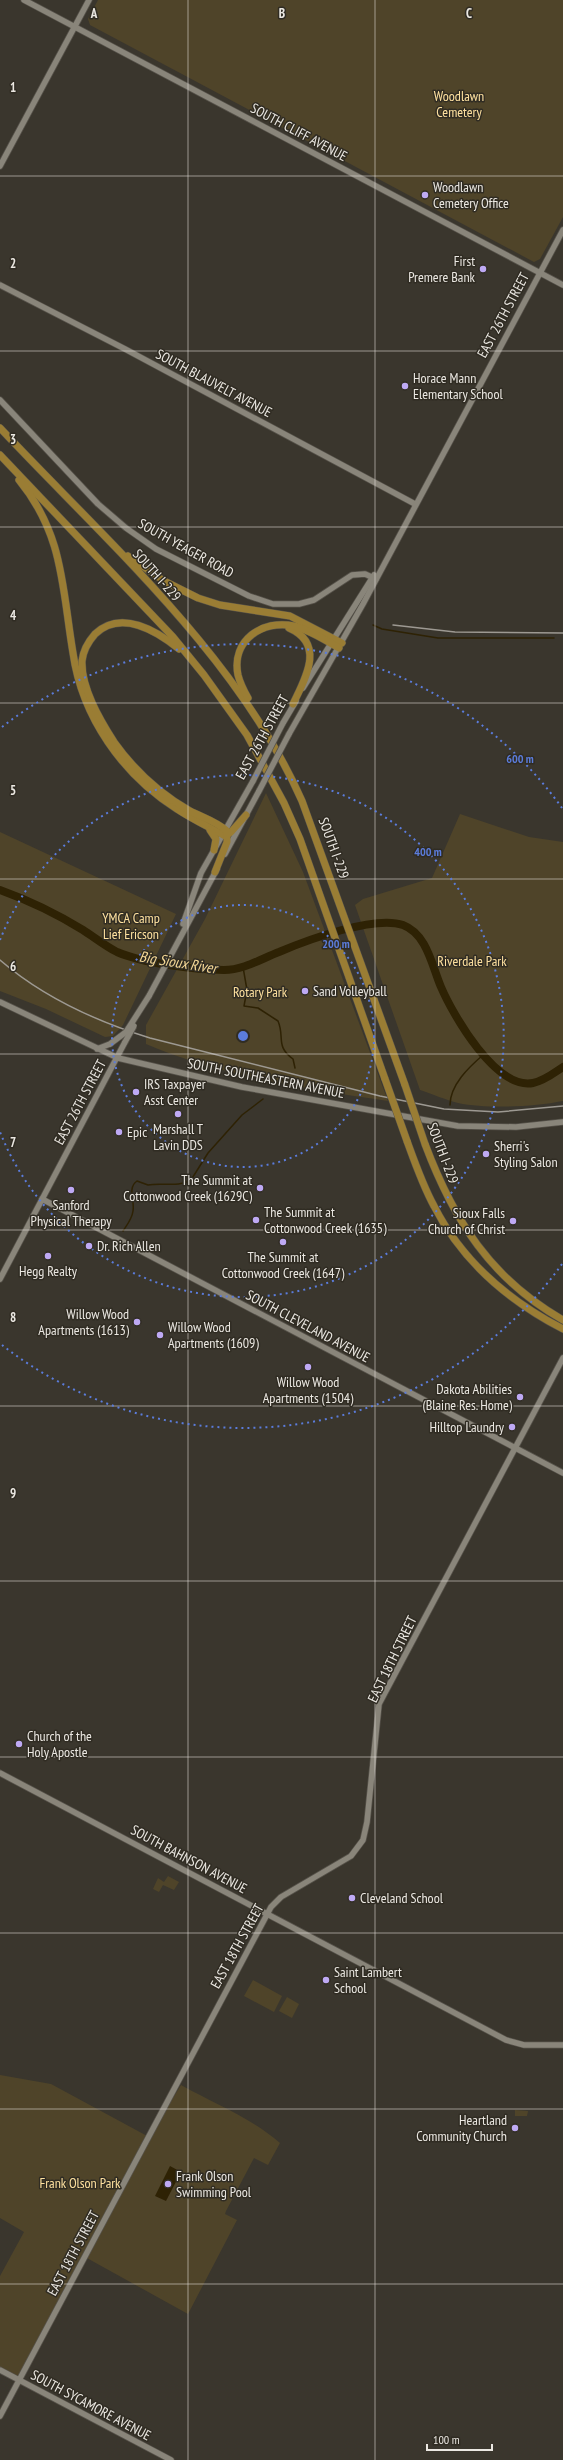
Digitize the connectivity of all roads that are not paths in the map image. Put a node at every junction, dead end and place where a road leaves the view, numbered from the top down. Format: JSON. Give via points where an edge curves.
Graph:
{"nodes":[{"id":1,"x":24,"y":0,"type":"edge"},
{"id":2,"x":89,"y":0,"type":"edge"},
{"id":3,"x":75,"y":27,"type":"junction"},
{"id":4,"x":0,"y":166,"type":"edge"},
{"id":5,"x":563,"y":230,"type":"edge"},
{"id":6,"x":540,"y":273,"type":"junction"},
{"id":7,"x":0,"y":285,"type":"edge"},
{"id":8,"x":563,"y":285,"type":"edge"},
{"id":9,"x":0,"y":400,"type":"edge"},
{"id":10,"x":0,"y":428,"type":"edge"},
{"id":11,"x":0,"y":456,"type":"edge"},
{"id":12,"x":415,"y":504,"type":"junction"},
{"id":13,"x":100,"y":530,"type":"junction"},
{"id":14,"x":374,"y":578,"type":"junction"},
{"id":15,"x":278,"y":624,"type":"junction"},
{"id":16,"x":332,"y":641,"type":"junction"},
{"id":17,"x":340,"y":645,"type":"junction"},
{"id":18,"x":204,"y":675,"type":"junction"},
{"id":19,"x":293,"y":704,"type":"junction"},
{"id":20,"x":263,"y":730,"type":"junction"},
{"id":21,"x":246,"y":815,"type":"junction"},
{"id":22,"x":206,"y":826,"type":"junction"},
{"id":23,"x":225,"y":833,"type":"junction"},
{"id":24,"x":214,"y":850,"type":"junction"},
{"id":25,"x":215,"y":872,"type":"junction"},
{"id":26,"x":180,"y":936,"type":"junction"},
{"id":27,"x":150,"y":996,"type":"junction"},
{"id":28,"x":0,"y":1002,"type":"edge"},
{"id":29,"x":97,"y":1049,"type":"junction"},
{"id":30,"x":118,"y":1058,"type":"junction"},
{"id":31,"x":563,"y":1122,"type":"edge"},
{"id":32,"x":42,"y":1199,"type":"junction"},
{"id":33,"x":0,"y":1279,"type":"edge"},
{"id":34,"x":563,"y":1320,"type":"edge"},
{"id":35,"x":563,"y":1329,"type":"edge"},
{"id":36,"x":563,"y":1358,"type":"edge"},
{"id":37,"x":515,"y":1448,"type":"junction"},
{"id":38,"x":563,"y":1473,"type":"edge"},
{"id":39,"x":0,"y":1773,"type":"edge"},
{"id":40,"x":267,"y":1914,"type":"junction"},
{"id":41,"x":563,"y":2045,"type":"edge"},
{"id":42,"x":0,"y":2370,"type":"edge"},
{"id":43,"x":19,"y":2380,"type":"junction"},
{"id":44,"x":0,"y":2416,"type":"edge"},
{"id":45,"x":171,"y":2460,"type":"edge"}],
"edges":[{"from":1,"to":3,"type":"street","name":"SOUTH CLIFF AVENUE"},
{"from":2,"to":3,"type":"street"},
{"from":3,"to":4,"type":"street"},
{"from":3,"to":6,"type":"street","name":"SOUTH CLIFF AVENUE"},
{"from":5,"to":6,"type":"street","name":"EAST 26TH STREET"},
{"from":6,"to":8,"type":"street","name":"SOUTH CLIFF AVENUE"},
{"from":6,"to":12,"type":"street","name":"EAST 26TH STREET"},
{"from":7,"to":12,"type":"street","name":"SOUTH BLAUVELT AVENUE"},
{"from":9,"to":14,"type":"street","name":"SOUTH YEAGER ROAD","via":[[94,499],[126,528],[169,556],[249,596],[273,604],[299,604],[314,600],[352,575],[365,574]]},
{"from":10,"to":13,"type":"highway","name":"SOUTH I-229"},
{"from":11,"to":18,"type":"highway","name":"SOUTH I-229","via":[[173,637]]},
{"from":11,"to":22,"type":"highway","via":[[36,504],[53,542],[65,585],[75,664],[81,688],[98,726],[121,760],[149,789]]},
{"from":12,"to":14,"type":"street","name":"EAST 26TH STREET"},
{"from":13,"to":16,"type":"highway","via":[[141,566],[186,593],[220,605],[290,616]]},
{"from":13,"to":20,"type":"highway","name":"SOUTH I-229","via":[[207,650],[244,698]]},
{"from":14,"to":16,"type":"street","name":"EAST 26TH STREET"},
{"from":14,"to":17,"type":"street","name":"EAST 26TH STREET"},
{"from":15,"to":16,"type":"highway","via":[[300,628]]},
{"from":15,"to":19,"type":"highway","via":[[300,635],[310,656],[308,673]]},
{"from":15,"to":20,"type":"highway","via":[[261,628],[250,635],[242,646],[238,659],[238,677]]},
{"from":16,"to":17,"type":"highway"},
{"from":16,"to":19,"type":"street","name":"EAST 26TH STREET"},
{"from":17,"to":21,"type":"street","name":"EAST 26TH STREET","bridge":true},
{"from":18,"to":23,"type":"highway","via":[[167,640],[146,628],[130,623],[110,625],[99,631],[90,640],[83,655],[83,674],[94,706],[126,757],[169,798]]},
{"from":18,"to":35,"type":"highway","name":"SOUTH I-229","bridge":true,"via":[[247,735],[297,834],[407,1141],[434,1206],[470,1258],[514,1300]]},
{"from":19,"to":23,"type":"street","name":"EAST 26TH STREET","bridge":true},
{"from":20,"to":34,"type":"highway","name":"SOUTH I-229","bridge":true,"via":[[300,795],[425,1144],[449,1202],[475,1244],[511,1283]]},
{"from":21,"to":23,"type":"highway"},
{"from":21,"to":25,"type":"street","name":"EAST 26TH STREET"},
{"from":22,"to":23,"type":"highway"},
{"from":22,"to":24,"type":"highway","via":[[216,839]]},
{"from":23,"to":24,"type":"street","name":"EAST 26TH STREET"},
{"from":23,"to":25,"type":"highway"},
{"from":24,"to":26,"type":"street","name":"EAST 26TH STREET","via":[[192,896]]},
{"from":25,"to":26,"type":"street","name":"EAST 26TH STREET"},
{"from":26,"to":27,"type":"street","name":"EAST 26TH STREET"},
{"from":27,"to":29,"type":"street","bridge":true,"via":[[126,1032],[110,1044]]},
{"from":27,"to":30,"type":"street","name":"EAST 26TH STREET","bridge":true},
{"from":28,"to":29,"type":"street","name":"SOUTH SOUTHEASTERN AVENUE"},
{"from":29,"to":30,"type":"street","name":"SOUTH SOUTHEASTERN AVENUE"},
{"from":30,"to":31,"type":"street","name":"SOUTH SOUTHEASTERN AVENUE","via":[[242,1087],[439,1124],[499,1128]]},
{"from":30,"to":32,"type":"street","name":"EAST 26TH STREET"},
{"from":32,"to":33,"type":"street","name":"EAST 26TH STREET"},
{"from":32,"to":37,"type":"street","name":"SOUTH CLEVELAND AVENUE"},
{"from":36,"to":37,"type":"street","name":"EAST 18TH STREET"},
{"from":37,"to":38,"type":"street","name":"SOUTH CLEVELAND AVENUE"},
{"from":37,"to":40,"type":"street","name":"EAST 18TH STREET","via":[[379,1704],[367,1822],[360,1846],[351,1856],[282,1897]]},
{"from":39,"to":40,"type":"street","name":"SOUTH BAHNSON AVENUE"},
{"from":40,"to":41,"type":"street","name":"SOUTH BAHNSON AVENUE","via":[[506,2040],[524,2045]]},
{"from":40,"to":43,"type":"street","name":"EAST 18TH STREET"},
{"from":42,"to":43,"type":"street","name":"SOUTH SYCAMORE AVENUE"},
{"from":43,"to":44,"type":"street","name":"EAST 18TH STREET"},
{"from":43,"to":45,"type":"street","name":"SOUTH SYCAMORE AVENUE"}]}
